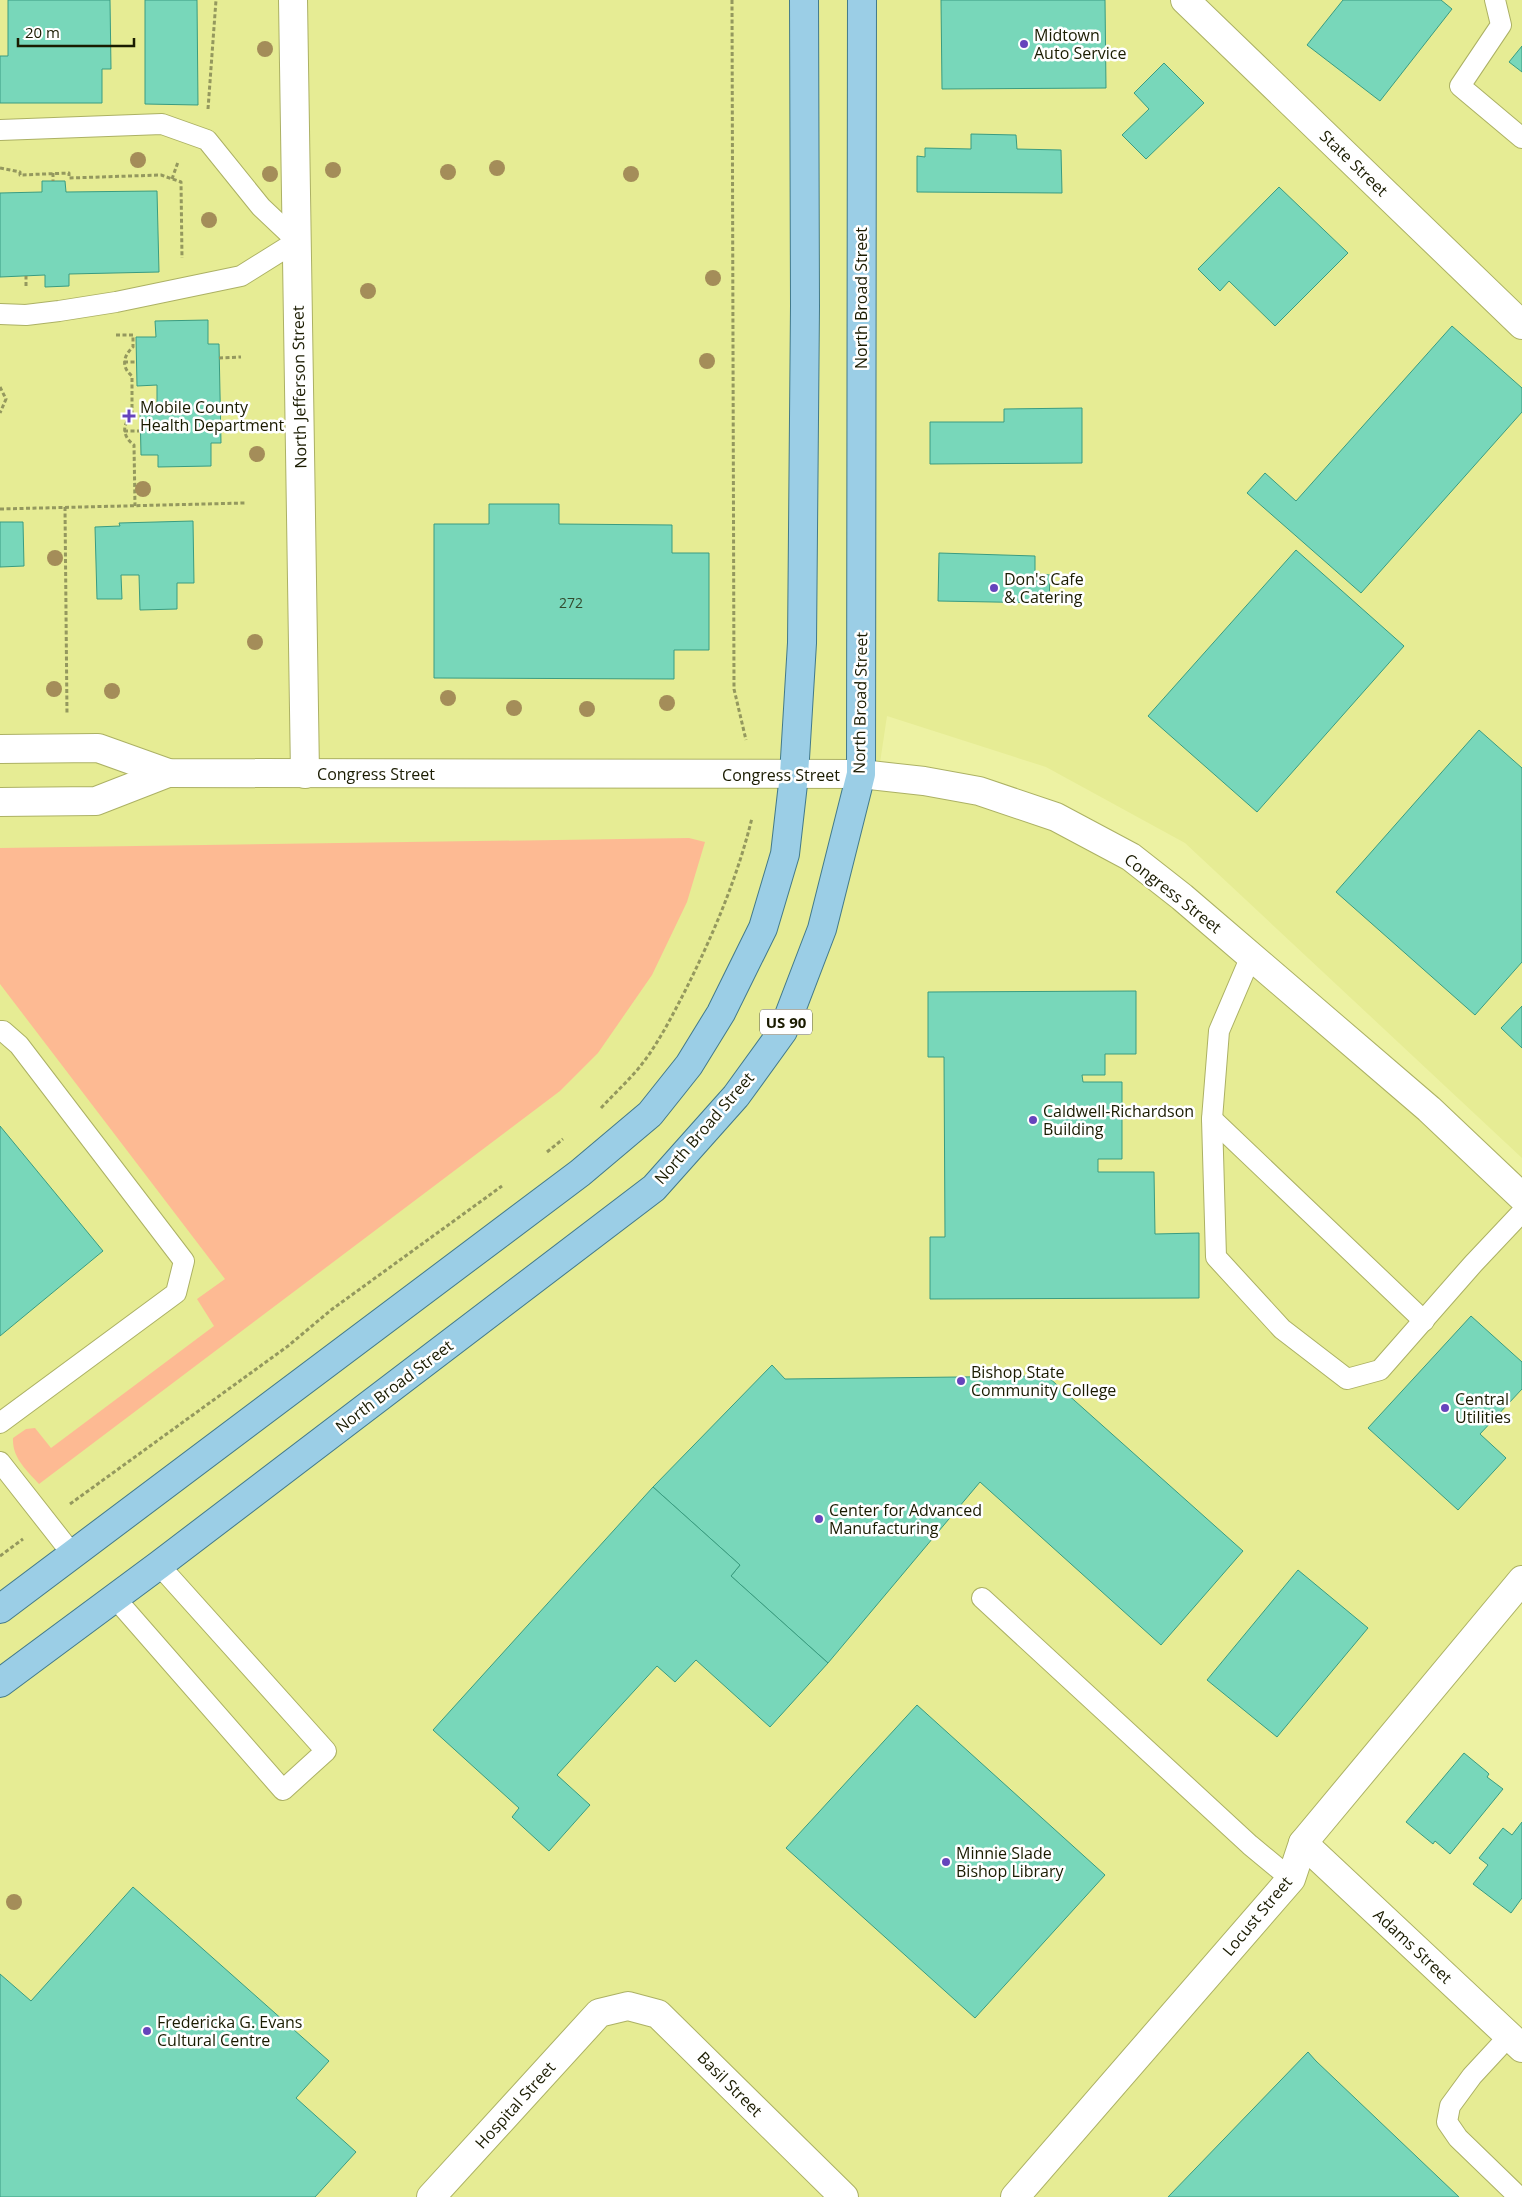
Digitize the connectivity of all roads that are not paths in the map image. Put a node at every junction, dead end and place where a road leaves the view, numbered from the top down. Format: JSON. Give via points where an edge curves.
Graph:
{"nodes":[{"id":1,"x":293,"y":0,"type":"edge"},
{"id":2,"x":804,"y":0,"type":"edge"},
{"id":3,"x":862,"y":0,"type":"edge"},
{"id":4,"x":1186,"y":0,"type":"edge"},
{"id":5,"x":1495,"y":0,"type":"edge"},
{"id":6,"x":0,"y":130,"type":"edge"},
{"id":7,"x":1522,"y":138,"type":"edge"},
{"id":8,"x":297,"y":241,"type":"junction"},
{"id":9,"x":0,"y":314,"type":"edge"},
{"id":10,"x":1522,"y":325,"type":"edge"},
{"id":11,"x":0,"y":749,"type":"edge"},
{"id":12,"x":168,"y":773,"type":"junction"},
{"id":13,"x":304,"y":774,"type":"junction"},
{"id":14,"x":861,"y":774,"type":"junction"},
{"id":15,"x":794,"y":775,"type":"junction"},
{"id":16,"x":0,"y":802,"type":"edge"},
{"id":17,"x":1251,"y":956,"type":"junction"},
{"id":18,"x":0,"y":1031,"type":"edge"},
{"id":19,"x":1212,"y":1119,"type":"junction"},
{"id":20,"x":1522,"y":1197,"type":"edge"},
{"id":21,"x":1522,"y":1212,"type":"edge"},
{"id":22,"x":1424,"y":1321,"type":"junction"},
{"id":23,"x":0,"y":1423,"type":"edge"},
{"id":24,"x":0,"y":1462,"type":"edge"},
{"id":25,"x":73,"y":1555,"type":"junction"},
{"id":26,"x":159,"y":1565,"type":"junction"},
{"id":27,"x":1522,"y":1580,"type":"edge"},
{"id":28,"x":114,"y":1598,"type":"junction"},
{"id":29,"x":982,"y":1598,"type":"dead end"},
{"id":30,"x":0,"y":1609,"type":"edge"},
{"id":31,"x":0,"y":1683,"type":"edge"},
{"id":32,"x":1303,"y":1843,"type":"junction"},
{"id":33,"x":1291,"y":1879,"type":"junction"},
{"id":34,"x":599,"y":2012,"type":"joint"},
{"id":35,"x":1516,"y":2042,"type":"edge"},
{"id":36,"x":431,"y":2197,"type":"edge"},
{"id":37,"x":844,"y":2197,"type":"edge"},
{"id":38,"x":1016,"y":2197,"type":"edge"},
{"id":39,"x":1519,"y":2197,"type":"edge"}],
"edges":[{"from":1,"to":8,"type":"street","name":"North Jefferson Street"},
{"from":2,"to":15,"type":"main road","via":[[802,643]]},
{"from":3,"to":14,"type":"main road","name":"North Broad Street","number":"US 90"},
{"from":4,"to":10,"type":"street","name":"State Street"},
{"from":5,"to":7,"type":"lane","via":[[1502,24],[1460,86]]},
{"from":6,"to":8,"type":"lane","via":[[162,124],[207,140],[261,206]]},
{"from":8,"to":9,"type":"lane","via":[[241,276],[59,311]]},
{"from":8,"to":13,"type":"street","name":"North Jefferson Street"},
{"from":11,"to":12,"type":"street","name":"Congress Street","via":[[98,748]]},
{"from":12,"to":13,"type":"street","name":"Congress Street"},
{"from":12,"to":16,"type":"street","name":"Congress Street","via":[[96,801]]},
{"from":13,"to":15,"type":"street","name":"Congress Street"},
{"from":14,"to":15,"type":"street","name":"Congress Street"},
{"from":14,"to":17,"type":"street","name":"Congress Street","via":[[979,791],[1056,817],[1131,857]]},
{"from":14,"to":26,"type":"main road","name":"North Broad Street","number":"US 90","via":[[822,928],[783,1031],[736,1096],[654,1188]]},
{"from":15,"to":25,"type":"main road","via":[[785,854],[763,928],[722,1013],[689,1065],[650,1114],[580,1173]]},
{"from":17,"to":19,"type":"lane","via":[[1219,1031]]},
{"from":17,"to":20,"type":"street","name":"Congress Street","via":[[1429,1109]]},
{"from":18,"to":23,"type":"lane","via":[[19,1045],[184,1261],[176,1293]]},
{"from":19,"to":22,"type":"lane"},
{"from":19,"to":22,"type":"lane","via":[[1216,1257],[1282,1329],[1347,1379],[1380,1370]]},
{"from":21,"to":22,"type":"lane"},
{"from":24,"to":25,"type":"lane"},
{"from":25,"to":30,"type":"main road"},
{"from":26,"to":28,"type":"main road","name":"North Broad Street","number":"US 90"},
{"from":26,"to":28,"type":"lane","via":[[326,1751],[283,1790]]},
{"from":27,"to":32,"type":"street","name":"Locust Street"},
{"from":28,"to":31,"type":"main road","name":"North Broad Street","number":"US 90"},
{"from":29,"to":33,"type":"lane"},
{"from":32,"to":33,"type":"street","name":"Locust Street"},
{"from":32,"to":35,"type":"street","name":"Adams Street"},
{"from":33,"to":38,"type":"street","name":"Locust Street"},
{"from":34,"to":36,"type":"street","name":"Hospital Street"},
{"from":34,"to":37,"type":"street","name":"Basil Street","via":[[628,2006],[658,2014]]},
{"from":35,"to":39,"type":"lane","via":[[1472,2076],[1450,2106],[1447,2122],[1458,2138]]}]}
